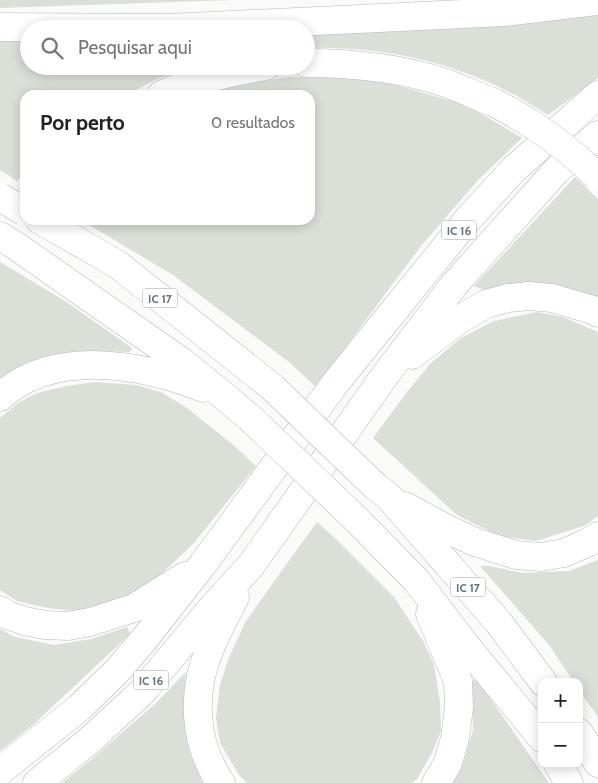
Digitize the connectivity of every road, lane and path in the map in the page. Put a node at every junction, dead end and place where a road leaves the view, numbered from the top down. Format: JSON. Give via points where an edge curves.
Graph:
{"nodes":[{"id":1,"x":598,"y":1,"type":"edge"},
{"id":2,"x":315,"y":21,"type":"edge"},
{"id":3,"x":0,"y":27,"type":"edge"},
{"id":4,"x":20,"y":27,"type":"edge"},
{"id":5,"x":315,"y":63,"type":"edge"},
{"id":6,"x":223,"y":75,"type":"edge"},
{"id":7,"x":174,"y":90,"type":"edge"},
{"id":8,"x":598,"y":95,"type":"edge"},
{"id":9,"x":598,"y":135,"type":"edge"},
{"id":10,"x":598,"y":177,"type":"edge"},
{"id":11,"x":0,"y":197,"type":"edge"},
{"id":12,"x":20,"y":199,"type":"edge"},
{"id":13,"x":20,"y":209,"type":"edge"},
{"id":14,"x":0,"y":223,"type":"edge"},
{"id":15,"x":49,"y":225,"type":"edge"},
{"id":16,"x":8,"y":241,"type":"edge"},
{"id":17,"x":598,"y":313,"type":"edge"},
{"id":18,"x":386,"y":374,"type":"junction"},
{"id":19,"x":223,"y":395,"type":"junction"},
{"id":20,"x":0,"y":397,"type":"edge"},
{"id":21,"x":382,"y":491,"type":"junction"},
{"id":22,"x":598,"y":536,"type":"edge"},
{"id":23,"x":203,"y":564,"type":"junction"},
{"id":24,"x":252,"y":564,"type":"junction"},
{"id":25,"x":416,"y":580,"type":"junction"},
{"id":26,"x":0,"y":610,"type":"edge"},
{"id":27,"x":540,"y":678,"type":"edge"},
{"id":28,"x":538,"y":733,"type":"edge"},
{"id":29,"x":583,"y":739,"type":"edge"},
{"id":30,"x":598,"y":763,"type":"edge"},
{"id":31,"x":560,"y":768,"type":"edge"},
{"id":32,"x":0,"y":771,"type":"edge"},
{"id":33,"x":37,"y":783,"type":"edge"},
{"id":34,"x":221,"y":783,"type":"edge"},
{"id":35,"x":436,"y":783,"type":"edge"},
{"id":36,"x":569,"y":783,"type":"edge"}],
"edges":[{"from":1,"to":2,"type":"highway","via":[[505,12]]},
{"from":3,"to":4,"type":"highway"},
{"from":5,"to":10,"type":"highway","bridge":true,"via":[[378,67],[446,83],[495,103],[532,124]]},
{"from":6,"to":7,"type":"highway"},
{"from":8,"to":23,"type":"highway","number":"IC 16","via":[[514,169],[469,218],[337,381]]},
{"from":9,"to":18,"type":"highway","number":"IC 16","via":[[557,170],[454,285]]},
{"from":11,"to":13,"type":"highway","bridge":true},
{"from":12,"to":14,"type":"highway"},
{"from":15,"to":21,"type":"highway","number":"IC 17","bridge":true,"via":[[117,264],[272,387]]},
{"from":16,"to":19,"type":"highway","number":"IC 17","via":[[182,362]]},
{"from":17,"to":18,"type":"highway","via":[[552,298],[529,296],[486,304],[460,319]]},
{"from":18,"to":24,"type":"highway","number":"IC 16"},
{"from":19,"to":20,"type":"highway","via":[[144,370],[94,365],[45,372],[23,381]]},
{"from":19,"to":25,"type":"highway","number":"IC 17","bridge":true,"via":[[355,518]]},
{"from":21,"to":22,"type":"highway","via":[[447,529],[516,555],[541,557],[564,553]]},
{"from":21,"to":27,"type":"highway","number":"IC 17","via":[[500,623]]},
{"from":23,"to":26,"type":"highway","via":[[134,608],[90,622],[45,626]]},
{"from":23,"to":32,"type":"highway","number":"IC 16","via":[[118,670],[79,708]]},
{"from":24,"to":33,"type":"highway","number":"IC 16","via":[[140,693]]},
{"from":24,"to":34,"type":"highway","via":[[210,647],[198,697],[202,741],[213,772]]},
{"from":25,"to":28,"type":"highway","number":"IC 17"},
{"from":25,"to":35,"type":"highway","via":[[458,681],[460,706],[455,738],[448,763]]},
{"from":29,"to":30,"type":"highway"},
{"from":31,"to":36,"type":"highway"}]}
